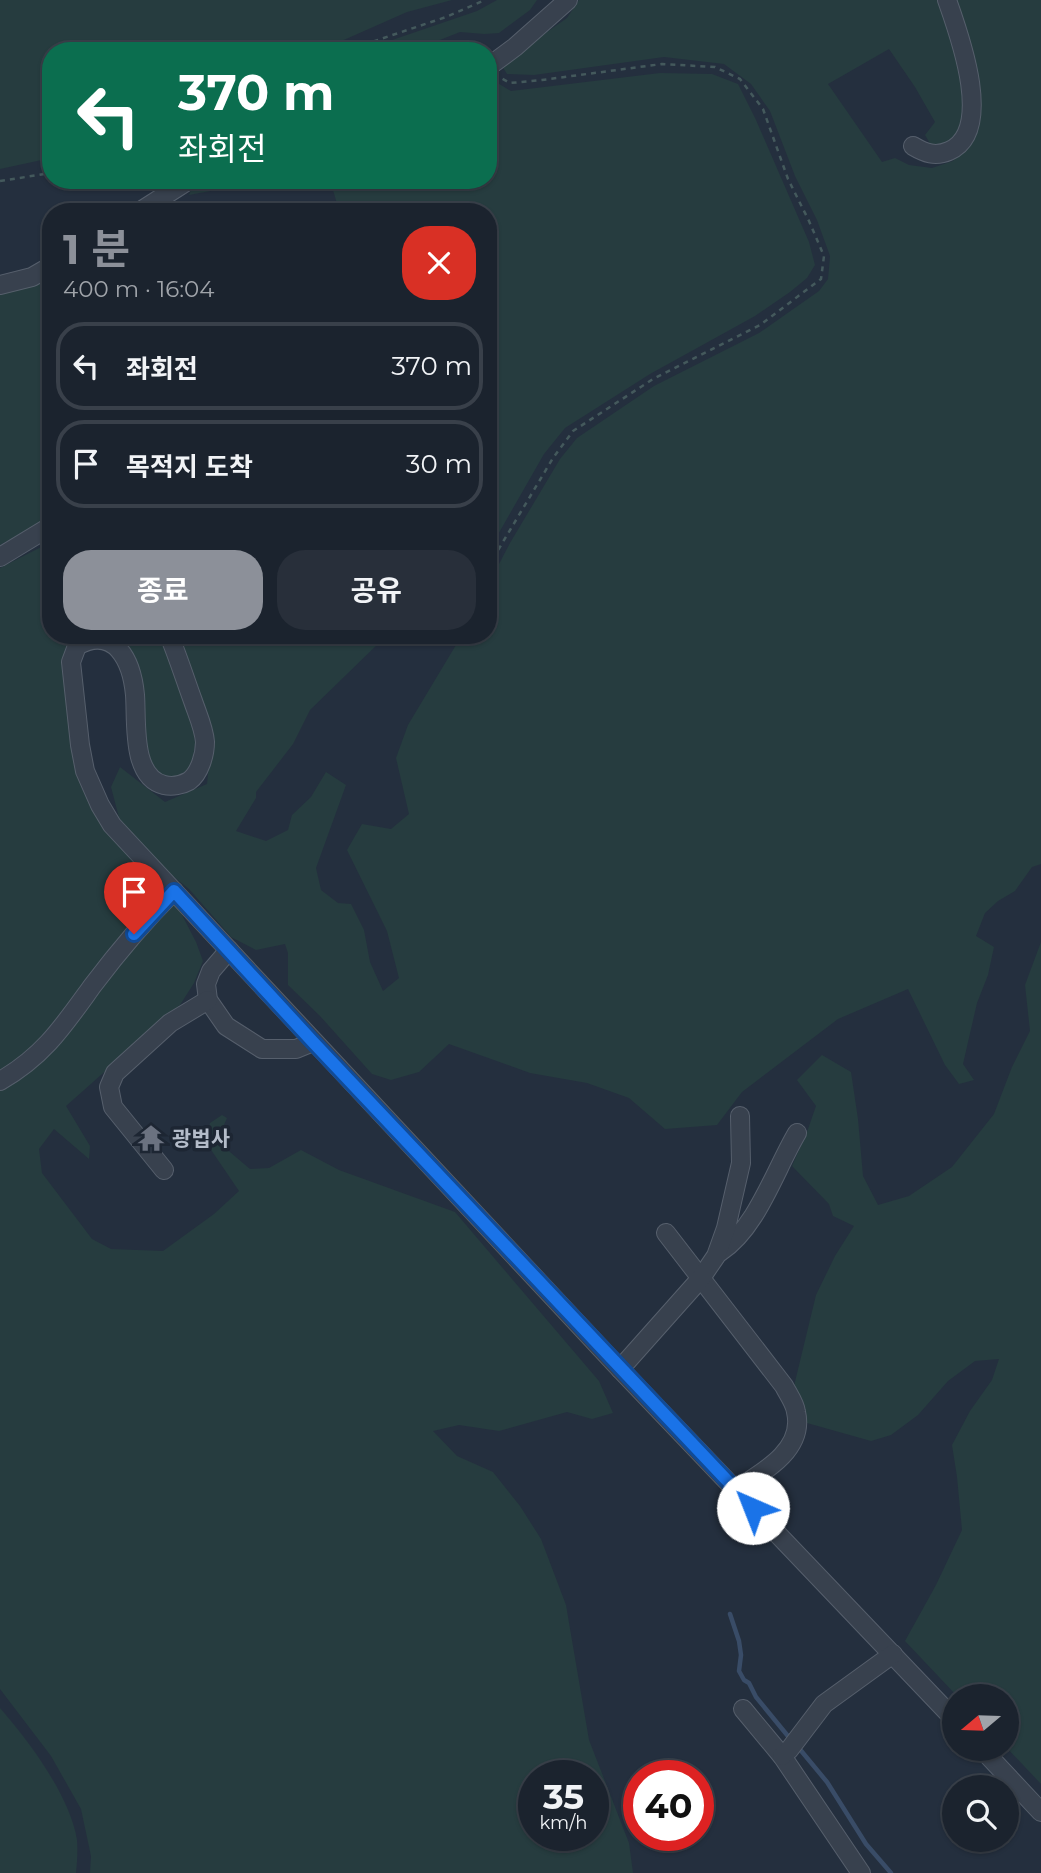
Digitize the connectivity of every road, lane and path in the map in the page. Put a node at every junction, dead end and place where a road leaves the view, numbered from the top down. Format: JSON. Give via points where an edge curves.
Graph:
{"nodes":[{"id":1,"x":485,"y":0,"type":"edge"},
{"id":2,"x":568,"y":0,"type":"edge"},
{"id":3,"x":947,"y":0,"type":"edge"},
{"id":4,"x":372,"y":42,"type":"edge"},
{"id":5,"x":497,"y":68,"type":"edge"},
{"id":6,"x":497,"y":74,"type":"edge"},
{"id":7,"x":914,"y":146,"type":"dead end"},
{"id":8,"x":42,"y":174,"type":"edge"},
{"id":9,"x":0,"y":181,"type":"edge"},
{"id":10,"x":175,"y":189,"type":"edge"},
{"id":11,"x":152,"y":203,"type":"edge"},
{"id":12,"x":42,"y":271,"type":"edge"},
{"id":13,"x":0,"y":285,"type":"edge"},
{"id":14,"x":42,"y":531,"type":"edge"},
{"id":15,"x":497,"y":552,"type":"edge"},
{"id":16,"x":0,"y":557,"type":"edge"},
{"id":17,"x":80,"y":644,"type":"edge"},
{"id":18,"x":113,"y":644,"type":"edge"},
{"id":19,"x":172,"y":644,"type":"edge"},
{"id":20,"x":174,"y":891,"type":"junction"},
{"id":21,"x":229,"y":950,"type":"junction"},
{"id":22,"x":208,"y":1000,"type":"junction"},
{"id":23,"x":313,"y":1042,"type":"junction"},
{"id":24,"x":0,"y":1081,"type":"edge"},
{"id":25,"x":740,"y":1116,"type":"dead end"},
{"id":26,"x":797,"y":1133,"type":"dead end"},
{"id":27,"x":163,"y":1170,"type":"dead end"},
{"id":28,"x":666,"y":1233,"type":"dead end"},
{"id":29,"x":717,"y":1254,"type":"junction"},
{"id":30,"x":701,"y":1278,"type":"junction"},
{"id":31,"x":620,"y":1369,"type":"junction"},
{"id":32,"x":735,"y":1490,"type":"junction"},
{"id":33,"x":893,"y":1654,"type":"junction"},
{"id":34,"x":942,"y":1706,"type":"edge"},
{"id":35,"x":743,"y":1709,"type":"dead end"},
{"id":36,"x":789,"y":1749,"type":"junction"},
{"id":37,"x":993,"y":1761,"type":"edge"},
{"id":38,"x":1041,"y":1812,"type":"edge"},
{"id":39,"x":861,"y":1873,"type":"edge"}],
"edges":[{"from":1,"to":4,"type":"path"},
{"from":2,"to":5,"type":"street"},
{"from":3,"to":7,"type":"street","via":[[964,51],[971,123],[956,148],[943,154],[927,154]]},
{"from":6,"to":15,"type":"path","via":[[510,83],[662,64],[715,67],[740,79],[763,109],[788,179],[824,256],[821,279],[760,325],[653,379],[573,431]]},
{"from":8,"to":9,"type":"path"},
{"from":10,"to":11,"type":"street"},
{"from":12,"to":13,"type":"street"},
{"from":14,"to":16,"type":"street"},
{"from":17,"to":20,"type":"street","via":[[71,662],[85,771],[112,825]]},
{"from":18,"to":19,"type":"street","via":[[130,672],[142,765],[155,783],[172,787],[196,774],[205,742]]},
{"from":20,"to":21,"type":"street"},
{"from":20,"to":24,"type":"street","via":[[147,918],[60,1031],[35,1058]]},
{"from":21,"to":22,"type":"street","via":[[205,984]]},
{"from":21,"to":23,"type":"street"},
{"from":22,"to":23,"type":"street","via":[[226,1026],[262,1049],[296,1049]]},
{"from":22,"to":27,"type":"street","via":[[170,1023],[116,1073],[109,1087],[113,1107]]},
{"from":23,"to":31,"type":"street"},
{"from":25,"to":29,"type":"street","via":[[741,1163]]},
{"from":26,"to":29,"type":"street","via":[[755,1213]]},
{"from":28,"to":30,"type":"street"},
{"from":29,"to":30,"type":"street"},
{"from":30,"to":31,"type":"street"},
{"from":30,"to":32,"type":"street","via":[[784,1386],[796,1410],[795,1437],[784,1454]]},
{"from":31,"to":32,"type":"street"},
{"from":32,"to":33,"type":"street"},
{"from":33,"to":34,"type":"street"},
{"from":33,"to":36,"type":"street","via":[[824,1704]]},
{"from":35,"to":36,"type":"street"},
{"from":36,"to":39,"type":"street"},
{"from":37,"to":38,"type":"street"}]}
